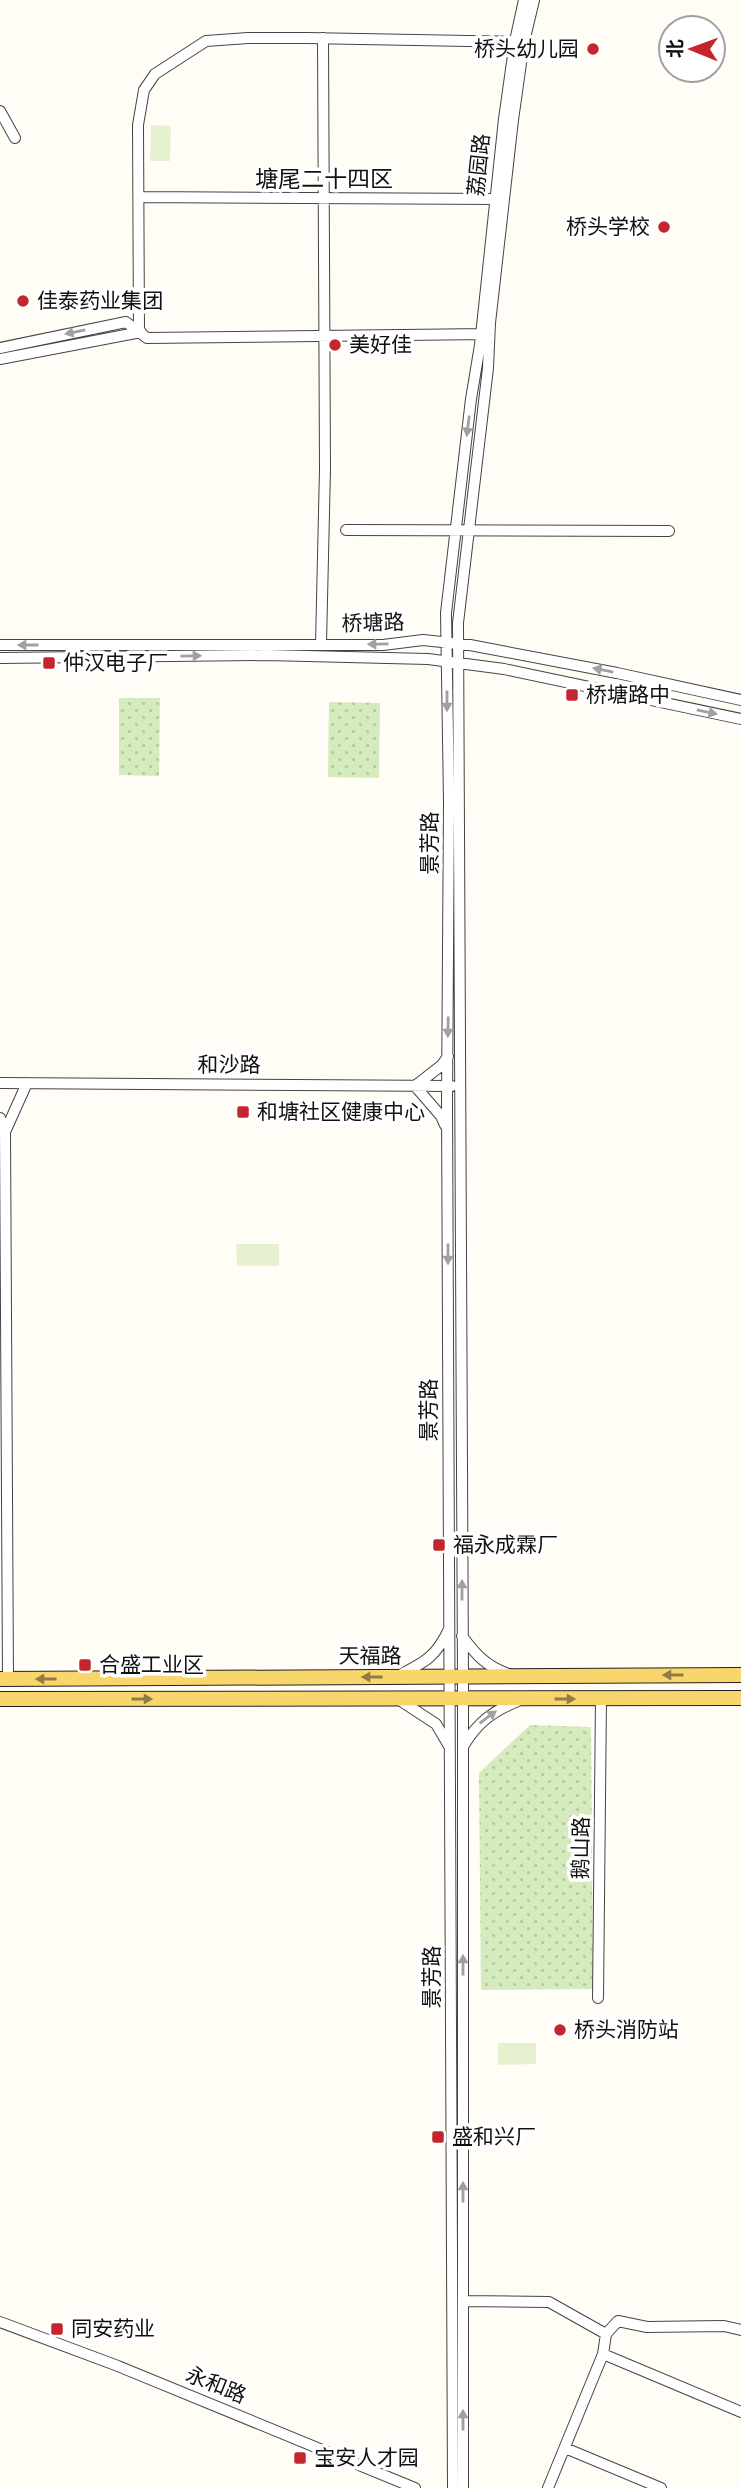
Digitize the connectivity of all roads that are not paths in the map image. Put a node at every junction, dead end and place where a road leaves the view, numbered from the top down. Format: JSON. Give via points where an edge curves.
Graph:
{"nodes":[{"id":1,"x":524,"y":0,"type":"edge"},
{"id":2,"x":534,"y":0,"type":"edge"},
{"id":3,"x":323,"y":38,"type":"junction"},
{"id":4,"x":519,"y":42,"type":"junction"},
{"id":5,"x":0,"y":111,"type":"edge"},
{"id":6,"x":15,"y":138,"type":"dead end"},
{"id":7,"x":139,"y":197,"type":"junction"},
{"id":8,"x":325,"y":198,"type":"junction"},
{"id":9,"x":500,"y":199,"type":"junction"},
{"id":10,"x":139,"y":332,"type":"junction"},
{"id":11,"x":485,"y":334,"type":"junction"},
{"id":12,"x":325,"y":336,"type":"junction"},
{"id":13,"x":0,"y":348,"type":"edge"},
{"id":14,"x":0,"y":359,"type":"edge"},
{"id":15,"x":346,"y":530,"type":"dead end"},
{"id":16,"x":462,"y":530,"type":"junction"},
{"id":17,"x":669,"y":531,"type":"dead end"},
{"id":18,"x":452,"y":643,"type":"junction"},
{"id":19,"x":324,"y":644,"type":"junction"},
{"id":20,"x":0,"y":645,"type":"edge"},
{"id":21,"x":0,"y":658,"type":"edge"},
{"id":22,"x":447,"y":661,"type":"junction"},
{"id":23,"x":459,"y":662,"type":"junction"},
{"id":24,"x":741,"y":700,"type":"edge"},
{"id":25,"x":741,"y":719,"type":"edge"},
{"id":26,"x":448,"y":1056,"type":"junction"},
{"id":27,"x":0,"y":1083,"type":"edge"},
{"id":28,"x":27,"y":1083,"type":"junction"},
{"id":29,"x":415,"y":1086,"type":"junction"},
{"id":30,"x":453,"y":1086,"type":"junction"},
{"id":31,"x":0,"y":1118,"type":"edge"},
{"id":32,"x":448,"y":1130,"type":"junction"},
{"id":33,"x":5,"y":1132,"type":"junction"},
{"id":34,"x":450,"y":1627,"type":"junction"},
{"id":35,"x":462,"y":1636,"type":"junction"},
{"id":36,"x":741,"y":1675,"type":"edge"},
{"id":37,"x":397,"y":1676,"type":"junction"},
{"id":38,"x":457,"y":1676,"type":"junction"},
{"id":39,"x":514,"y":1676,"type":"junction"},
{"id":40,"x":4,"y":1679,"type":"edge"},
{"id":41,"x":601,"y":1698,"type":"junction"},
{"id":42,"x":741,"y":1698,"type":"edge"},
{"id":43,"x":0,"y":1699,"type":"edge"},
{"id":44,"x":398,"y":1699,"type":"junction"},
{"id":45,"x":457,"y":1699,"type":"junction"},
{"id":46,"x":523,"y":1699,"type":"junction"},
{"id":47,"x":457,"y":1747,"type":"junction"},
{"id":48,"x":598,"y":1997,"type":"dead end"},
{"id":49,"x":463,"y":2301,"type":"junction"},
{"id":50,"x":0,"y":2322,"type":"edge"},
{"id":51,"x":741,"y":2330,"type":"edge"},
{"id":52,"x":606,"y":2334,"type":"junction"},
{"id":53,"x":603,"y":2354,"type":"junction"},
{"id":54,"x":741,"y":2412,"type":"edge"},
{"id":55,"x":565,"y":2448,"type":"junction"},
{"id":56,"x":415,"y":2488,"type":"edge"},
{"id":57,"x":453,"y":2488,"type":"edge"},
{"id":58,"x":463,"y":2488,"type":"edge"},
{"id":59,"x":548,"y":2488,"type":"edge"},
{"id":60,"x":662,"y":2488,"type":"edge"}],
"edges":[{"from":1,"to":4,"type":"street","name":"荔园路"},
{"from":2,"to":4,"type":"street","name":"荔园路"},
{"from":3,"to":4,"type":"street"},
{"from":3,"to":7,"type":"street","via":[[206,41],[155,74],[144,90],[138,125]]},
{"from":3,"to":8,"type":"street"},
{"from":4,"to":9,"type":"street","name":"荔园路"},
{"from":5,"to":6,"type":"street"},
{"from":7,"to":8,"type":"street"},
{"from":7,"to":10,"type":"street"},
{"from":8,"to":9,"type":"street"},
{"from":8,"to":12,"type":"street"},
{"from":9,"to":11,"type":"street","name":"荔园路"},
{"from":10,"to":12,"type":"street"},
{"from":10,"to":13,"type":"street","one_way":true,"via":[[126,322]]},
{"from":10,"to":14,"type":"street"},
{"from":11,"to":12,"type":"street"},
{"from":11,"to":16,"type":"street","name":"景芳路"},
{"from":12,"to":19,"type":"street"},
{"from":15,"to":16,"type":"street"},
{"from":16,"to":17,"type":"street"},
{"from":16,"to":18,"type":"street","name":"景芳路"},
{"from":18,"to":19,"type":"street","name":"桥塘路","one_way":true},
{"from":18,"to":22,"type":"street","name":"景芳路"},
{"from":18,"to":23,"type":"street","name":"景芳路"},
{"from":24,"to":18,"type":"street","name":"桥塘路","one_way":true},
{"from":19,"to":20,"type":"street","name":"桥塘路","one_way":true},
{"from":21,"to":22,"type":"street","name":"桥塘路","one_way":true,"via":[[267,655]]},
{"from":22,"to":23,"type":"street","name":"桥塘路"},
{"from":22,"to":26,"type":"street","name":"景芳路","one_way":true},
{"from":23,"to":25,"type":"street","name":"桥塘路","one_way":true},
{"from":23,"to":30,"type":"street","name":"景芳路"},
{"from":26,"to":29,"type":"street"},
{"from":26,"to":30,"type":"street","name":"景芳路"},
{"from":27,"to":28,"type":"street","name":"和沙路"},
{"from":28,"to":29,"type":"street","name":"和沙路"},
{"from":28,"to":33,"type":"street"},
{"from":29,"to":30,"type":"street","name":"和沙路"},
{"from":29,"to":32,"type":"street"},
{"from":30,"to":32,"type":"street","name":"景芳路"},
{"from":35,"to":30,"type":"street","name":"景芳路","one_way":true},
{"from":31,"to":33,"type":"street"},
{"from":32,"to":34,"type":"street","name":"景芳路","one_way":true},
{"from":33,"to":40,"type":"street"},
{"from":34,"to":37,"type":"street","via":[[427,1661]]},
{"from":34,"to":38,"type":"street","name":"景芳路"},
{"from":35,"to":38,"type":"street","name":"景芳路"},
{"from":35,"to":39,"type":"street","via":[[478,1657]]},
{"from":36,"to":39,"type":"main road","name":"天福路","one_way":true},
{"from":37,"to":38,"type":"main road","name":"天福路"},
{"from":37,"to":40,"type":"main road","name":"天福路","one_way":true},
{"from":38,"to":39,"type":"main road","name":"天福路"},
{"from":38,"to":45,"type":"street","name":"景芳路"},
{"from":41,"to":42,"type":"main road","name":"天福路"},
{"from":46,"to":41,"type":"main road","name":"天福路","one_way":true},
{"from":41,"to":48,"type":"street","name":"鹅山路"},
{"from":43,"to":44,"type":"main road","name":"天福路","one_way":true},
{"from":44,"to":45,"type":"main road","name":"天福路"},
{"from":44,"to":47,"type":"street","via":[[436,1724]]},
{"from":45,"to":46,"type":"main road","name":"天福路"},
{"from":45,"to":47,"type":"street","name":"景芳路"},
{"from":47,"to":46,"type":"street","one_way":true,"via":[[490,1714]]},
{"from":49,"to":47,"type":"street","name":"景芳路","one_way":true},
{"from":47,"to":57,"type":"street","name":"景芳路"},
{"from":49,"to":52,"type":"street","via":[[549,2302]]},
{"from":58,"to":49,"type":"street","name":"景芳路","one_way":true},
{"from":50,"to":56,"type":"street","name":"永和路"},
{"from":51,"to":52,"type":"street","via":[[618,2322]]},
{"from":52,"to":53,"type":"street"},
{"from":53,"to":54,"type":"street"},
{"from":53,"to":55,"type":"street"},
{"from":55,"to":59,"type":"street"},
{"from":55,"to":60,"type":"street"}]}
